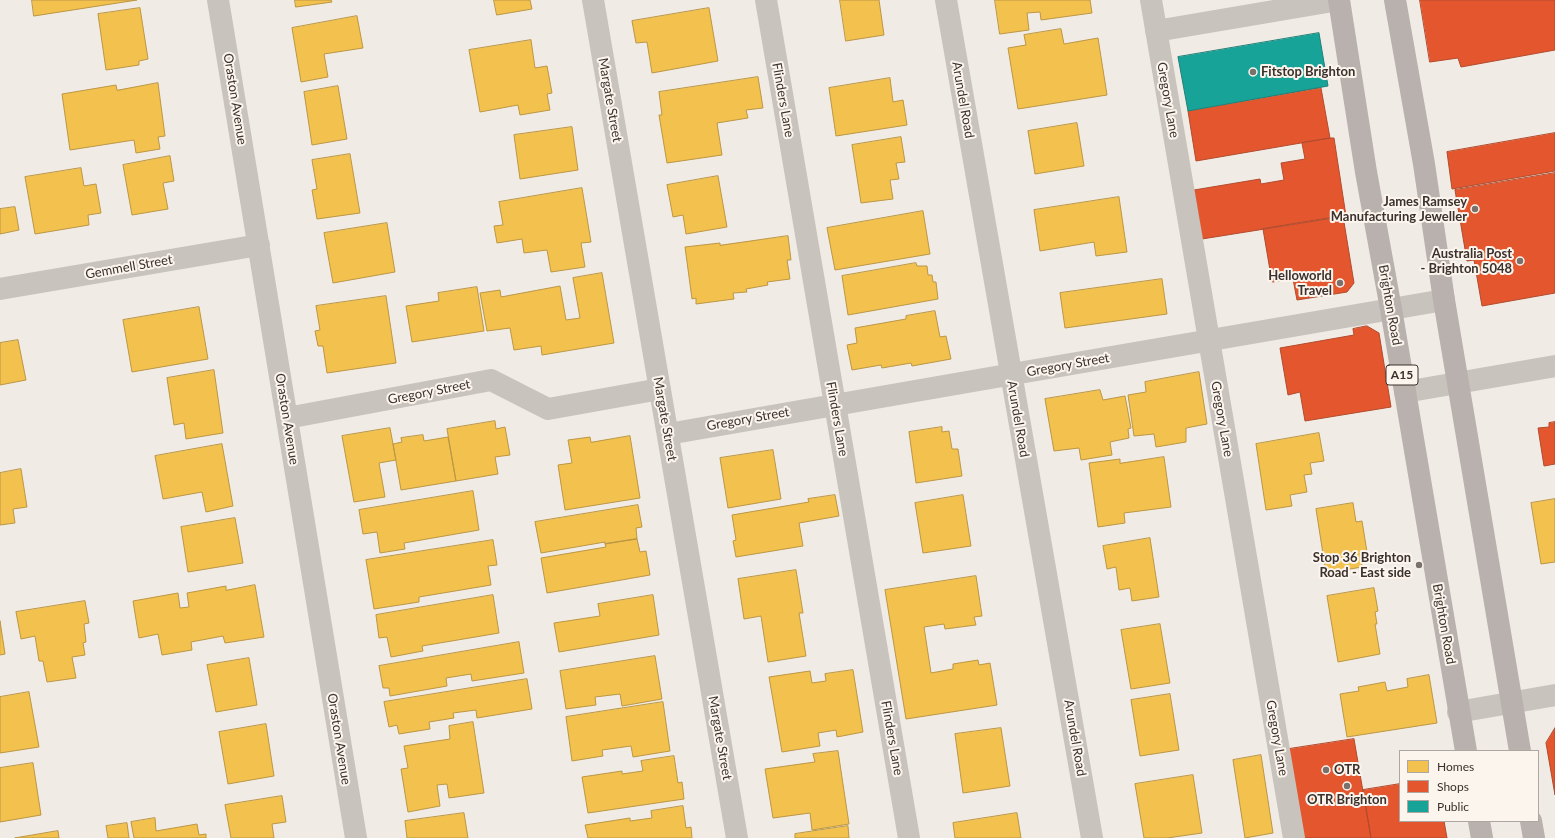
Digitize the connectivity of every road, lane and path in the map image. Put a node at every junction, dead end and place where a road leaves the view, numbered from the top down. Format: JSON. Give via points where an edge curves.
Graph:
{"nodes":[{"id":1,"x":218,"y":0,"type":"edge"},
{"id":2,"x":593,"y":0,"type":"edge"},
{"id":3,"x":766,"y":0,"type":"edge"},
{"id":4,"x":946,"y":0,"type":"edge"},
{"id":5,"x":1151,"y":0,"type":"edge"},
{"id":6,"x":1338,"y":0,"type":"edge"},
{"id":7,"x":1395,"y":0,"type":"edge"},
{"id":8,"x":1156,"y":31,"type":"junction"},
{"id":9,"x":259,"y":245,"type":"junction"},
{"id":10,"x":0,"y":289,"type":"edge"},
{"id":11,"x":1444,"y":300,"type":"junction"},
{"id":12,"x":1391,"y":309,"type":"junction"},
{"id":13,"x":1208,"y":341,"type":"junction"},
{"id":14,"x":1555,"y":366,"type":"edge"},
{"id":15,"x":1011,"y":375,"type":"junction"},
{"id":16,"x":1458,"y":383,"type":"junction"},
{"id":17,"x":660,"y":389,"type":"junction"},
{"id":18,"x":1405,"y":392,"type":"junction"},
{"id":19,"x":834,"y":404,"type":"junction"},
{"id":20,"x":287,"y":418,"type":"junction"},
{"id":21,"x":668,"y":434,"type":"junction"},
{"id":22,"x":1555,"y":695,"type":"edge"},
{"id":23,"x":1512,"y":703,"type":"junction"},
{"id":24,"x":1458,"y":712,"type":"junction"},
{"id":25,"x":1466,"y":750,"type":"edge"},
{"id":26,"x":1520,"y":750,"type":"edge"},
{"id":27,"x":1479,"y":822,"type":"edge"},
{"id":28,"x":1531,"y":822,"type":"edge"},
{"id":29,"x":356,"y":838,"type":"edge"},
{"id":30,"x":736,"y":838,"type":"edge"},
{"id":31,"x":909,"y":838,"type":"edge"},
{"id":32,"x":1092,"y":838,"type":"edge"},
{"id":33,"x":1294,"y":838,"type":"edge"},
{"id":34,"x":1482,"y":838,"type":"edge"},
{"id":35,"x":1534,"y":838,"type":"edge"}],
"edges":[{"from":1,"to":9,"type":"street","name":"Oraston Avenue"},
{"from":2,"to":17,"type":"street","name":"Margate Street"},
{"from":3,"to":19,"type":"street","name":"Flinders Lane"},
{"from":4,"to":15,"type":"street","name":"Arundel Road"},
{"from":5,"to":8,"type":"street","name":"Gregory Lane"},
{"from":6,"to":8,"type":"street"},
{"from":6,"to":12,"type":"main road","name":"Brighton Road","number":"A15"},
{"from":7,"to":11,"type":"main road","via":[[1424,164]]},
{"from":8,"to":13,"type":"street","name":"Gregory Lane"},
{"from":9,"to":10,"type":"street","name":"Gemmell Street"},
{"from":9,"to":20,"type":"street","name":"Oraston Avenue"},
{"from":11,"to":12,"type":"street","name":"Gregory Street"},
{"from":11,"to":16,"type":"main road"},
{"from":12,"to":13,"type":"street","name":"Gregory Street"},
{"from":12,"to":18,"type":"main road","name":"Brighton Road","number":"A15"},
{"from":13,"to":15,"type":"street","name":"Gregory Street"},
{"from":13,"to":33,"type":"street","name":"Gregory Lane"},
{"from":14,"to":16,"type":"street"},
{"from":15,"to":19,"type":"street","name":"Gregory Street"},
{"from":15,"to":32,"type":"street","name":"Arundel Road"},
{"from":16,"to":18,"type":"street"},
{"from":16,"to":23,"type":"main road"},
{"from":17,"to":20,"type":"street","name":"Gregory Street","via":[[548,409],[491,380]]},
{"from":17,"to":21,"type":"street","name":"Margate Street"},
{"from":18,"to":24,"type":"main road","name":"Brighton Road","number":"A15"},
{"from":19,"to":21,"type":"street","name":"Gregory Street"},
{"from":19,"to":31,"type":"street","name":"Flinders Lane"},
{"from":20,"to":29,"type":"street","name":"Oraston Avenue"},
{"from":21,"to":30,"type":"street","name":"Margate Street"},
{"from":22,"to":23,"type":"street"},
{"from":23,"to":24,"type":"street"},
{"from":23,"to":26,"type":"main road"},
{"from":24,"to":25,"type":"main road","name":"Brighton Road","number":"A15"},
{"from":27,"to":34,"type":"main road"},
{"from":28,"to":35,"type":"main road"}]}
